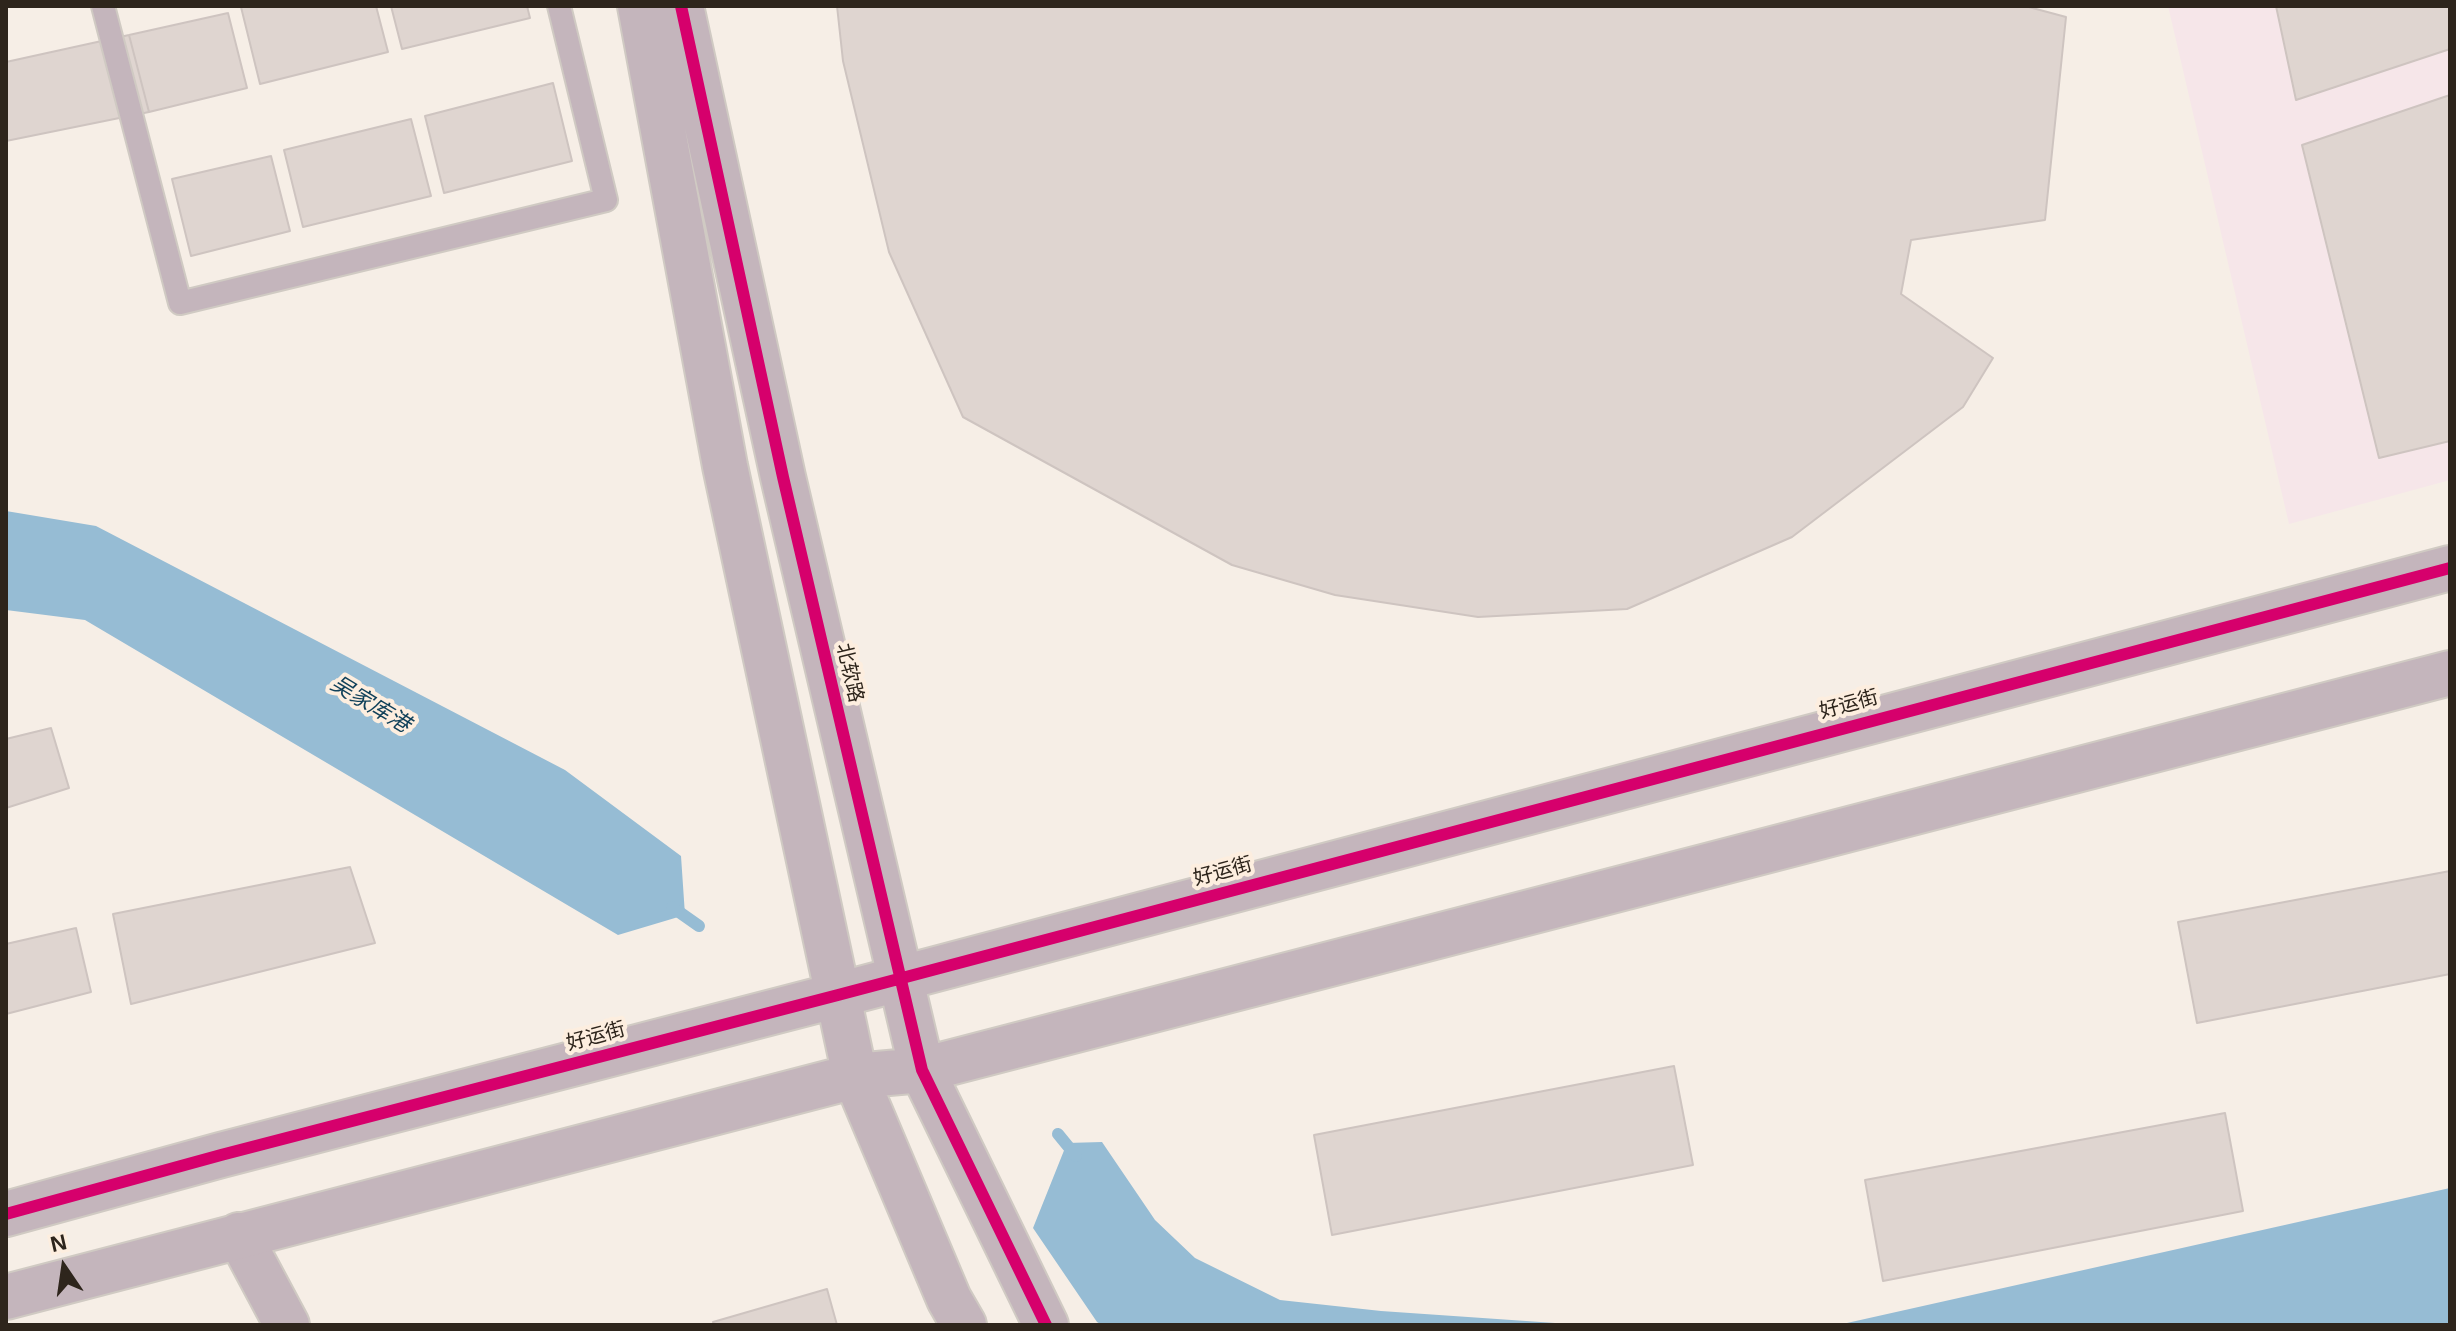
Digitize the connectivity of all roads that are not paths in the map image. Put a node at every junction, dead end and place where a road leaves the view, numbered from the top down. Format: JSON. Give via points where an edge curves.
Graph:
{"nodes":[{"id":1,"x":103,"y":6,"type":"edge"},
{"id":2,"x":559,"y":6,"type":"edge"},
{"id":3,"x":640,"y":6,"type":"edge"},
{"id":4,"x":681,"y":6,"type":"edge"},
{"id":5,"x":2450,"y":568,"type":"edge"},
{"id":6,"x":2450,"y":673,"type":"edge"},
{"id":7,"x":900,"y":979,"type":"junction"},
{"id":8,"x":838,"y":995,"type":"junction"},
{"id":9,"x":922,"y":1070,"type":"junction"},
{"id":10,"x":855,"y":1076,"type":"junction"},
{"id":11,"x":6,"y":1214,"type":"edge"},
{"id":12,"x":239,"y":1235,"type":"junction"},
{"id":13,"x":6,"y":1297,"type":"edge"},
{"id":14,"x":287,"y":1325,"type":"edge"},
{"id":15,"x":964,"y":1325,"type":"edge"},
{"id":16,"x":1046,"y":1325,"type":"edge"}],
"edges":[{"from":1,"to":2,"type":"lane","via":[[180,303],[606,200]]},
{"from":3,"to":8,"type":"street","via":[[725,466]]},
{"from":4,"to":7,"type":"street","name":"北软路","via":[[786,492]]},
{"from":5,"to":7,"type":"street","name":"好运街"},
{"from":6,"to":9,"type":"street"},
{"from":7,"to":8,"type":"street","name":"好运街"},
{"from":7,"to":9,"type":"street","name":"北软路"},
{"from":8,"to":10,"type":"street"},
{"from":8,"to":11,"type":"street","name":"好运街"},
{"from":9,"to":10,"type":"street"},
{"from":9,"to":16,"type":"street","name":"北软路"},
{"from":10,"to":12,"type":"street"},
{"from":10,"to":15,"type":"street"},
{"from":12,"to":13,"type":"street"},
{"from":12,"to":14,"type":"street"}]}
